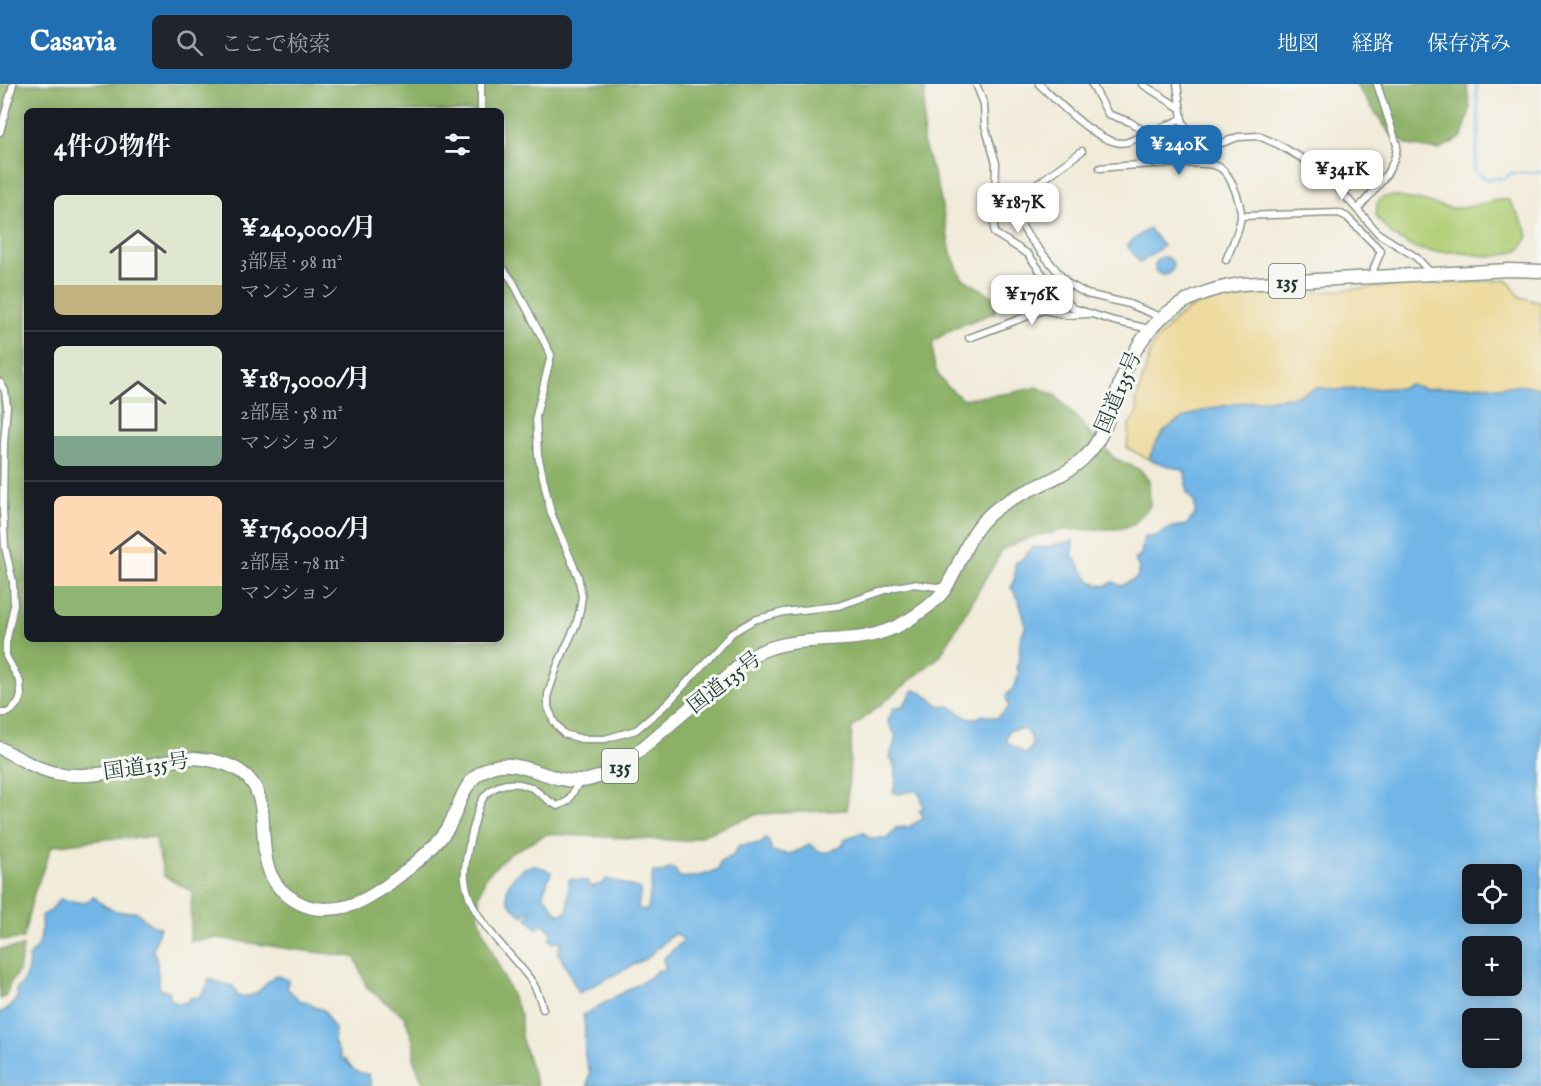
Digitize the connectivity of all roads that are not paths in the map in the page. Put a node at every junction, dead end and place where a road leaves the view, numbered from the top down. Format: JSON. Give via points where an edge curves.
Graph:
{"nodes":[{"id":1,"x":13,"y":84,"type":"edge"},
{"id":2,"x":481,"y":84,"type":"edge"},
{"id":3,"x":975,"y":84,"type":"edge"},
{"id":4,"x":1039,"y":84,"type":"edge"},
{"id":5,"x":1052,"y":84,"type":"edge"},
{"id":6,"x":1092,"y":84,"type":"edge"},
{"id":7,"x":1142,"y":84,"type":"edge"},
{"id":8,"x":1177,"y":84,"type":"edge"},
{"id":9,"x":1377,"y":84,"type":"edge"},
{"id":10,"x":1046,"y":91,"type":"junction"},
{"id":11,"x":482,"y":108,"type":"edge"},
{"id":12,"x":1180,"y":108,"type":"junction"},
{"id":13,"x":1182,"y":118,"type":"junction"},
{"id":14,"x":0,"y":132,"type":"edge"},
{"id":15,"x":1147,"y":133,"type":"junction"},
{"id":16,"x":1082,"y":151,"type":"dead end"},
{"id":17,"x":1100,"y":168,"type":"dead end"},
{"id":18,"x":1358,"y":209,"type":"junction"},
{"id":19,"x":1241,"y":216,"type":"junction"},
{"id":20,"x":1226,"y":260,"type":"dead end"},
{"id":21,"x":504,"y":270,"type":"edge"},
{"id":22,"x":1541,"y":271,"type":"edge"},
{"id":23,"x":1431,"y":274,"type":"junction"},
{"id":24,"x":1373,"y":277,"type":"junction"},
{"id":25,"x":1091,"y":314,"type":"junction"},
{"id":26,"x":1161,"y":317,"type":"junction"},
{"id":27,"x":1150,"y":328,"type":"junction"},
{"id":28,"x":969,"y":338,"type":"dead end"},
{"id":29,"x":0,"y":382,"type":"edge"},
{"id":30,"x":945,"y":588,"type":"junction"},
{"id":31,"x":0,"y":713,"type":"edge"},
{"id":32,"x":0,"y":748,"type":"edge"},
{"id":33,"x":580,"y":781,"type":"junction"},
{"id":34,"x":543,"y":1009,"type":"dead end"}],
"edges":[{"from":1,"to":14,"type":"street"},
{"from":2,"to":11,"type":"street"},
{"from":3,"to":25,"type":"street","via":[[984,104],[985,126],[996,163],[994,233],[1028,254],[1069,305]]},
{"from":4,"to":10,"type":"street"},
{"from":5,"to":10,"type":"street"},
{"from":6,"to":15,"type":"street","via":[[1108,114]]},
{"from":7,"to":12,"type":"street"},
{"from":8,"to":12,"type":"street"},
{"from":9,"to":18,"type":"street","via":[[1397,155],[1380,184]]},
{"from":10,"to":15,"type":"street","via":[[1089,128],[1112,141],[1124,144]]},
{"from":12,"to":13,"type":"street"},
{"from":13,"to":15,"type":"street"},
{"from":13,"to":18,"type":"street","via":[[1190,135],[1210,142],[1247,136],[1269,139],[1318,169]]},
{"from":16,"to":26,"type":"street","via":[[1022,199],[1020,223],[1060,276],[1077,290]]},
{"from":17,"to":19,"type":"street","via":[[1150,164],[1220,167],[1229,176]]},
{"from":18,"to":23,"type":"street","via":[[1379,234],[1416,257]]},
{"from":19,"to":20,"type":"street"},
{"from":19,"to":24,"type":"street","via":[[1338,213],[1381,251]]},
{"from":21,"to":30,"type":"street","via":[[551,355],[536,416],[538,455],[551,513],[578,576],[582,596],[576,625],[548,694],[554,722],[564,734],[605,739],[636,730],[667,704],[732,633],[754,620],[838,606],[895,587],[913,584]]},
{"from":22,"to":23,"type":"highway","name":"国道135号","number":"135"},
{"from":23,"to":24,"type":"highway","name":"国道135号","number":"135"},
{"from":24,"to":26,"type":"highway","name":"国道135号","number":"135","via":[[1217,288],[1192,297]]},
{"from":25,"to":27,"type":"street"},
{"from":25,"to":28,"type":"street","via":[[1067,315],[1044,310]]},
{"from":26,"to":27,"type":"highway","name":"国道135号","number":"135"},
{"from":27,"to":30,"type":"highway","name":"国道135号","number":"135","via":[[1132,352],[1095,446],[1076,465],[999,507],[985,519],[965,547]]},
{"from":29,"to":31,"type":"street","via":[[7,406],[3,510],[14,605],[6,656],[20,682],[21,695],[12,710]]},
{"from":30,"to":33,"type":"highway","name":"国道135号","number":"135","via":[[922,611],[882,633],[855,640],[782,644],[753,655],[619,768],[599,778]]},
{"from":32,"to":33,"type":"highway","name":"国道135号","number":"135","via":[[27,764],[81,775],[194,758],[231,766],[244,774],[260,798],[272,879],[292,899],[322,909],[365,899],[419,860],[448,828],[464,792],[482,771],[516,766]]},
{"from":33,"to":34,"type":"street","via":[[568,801],[558,806],[524,785],[510,783],[488,791],[477,814],[464,878],[475,909],[531,980]]}]}
